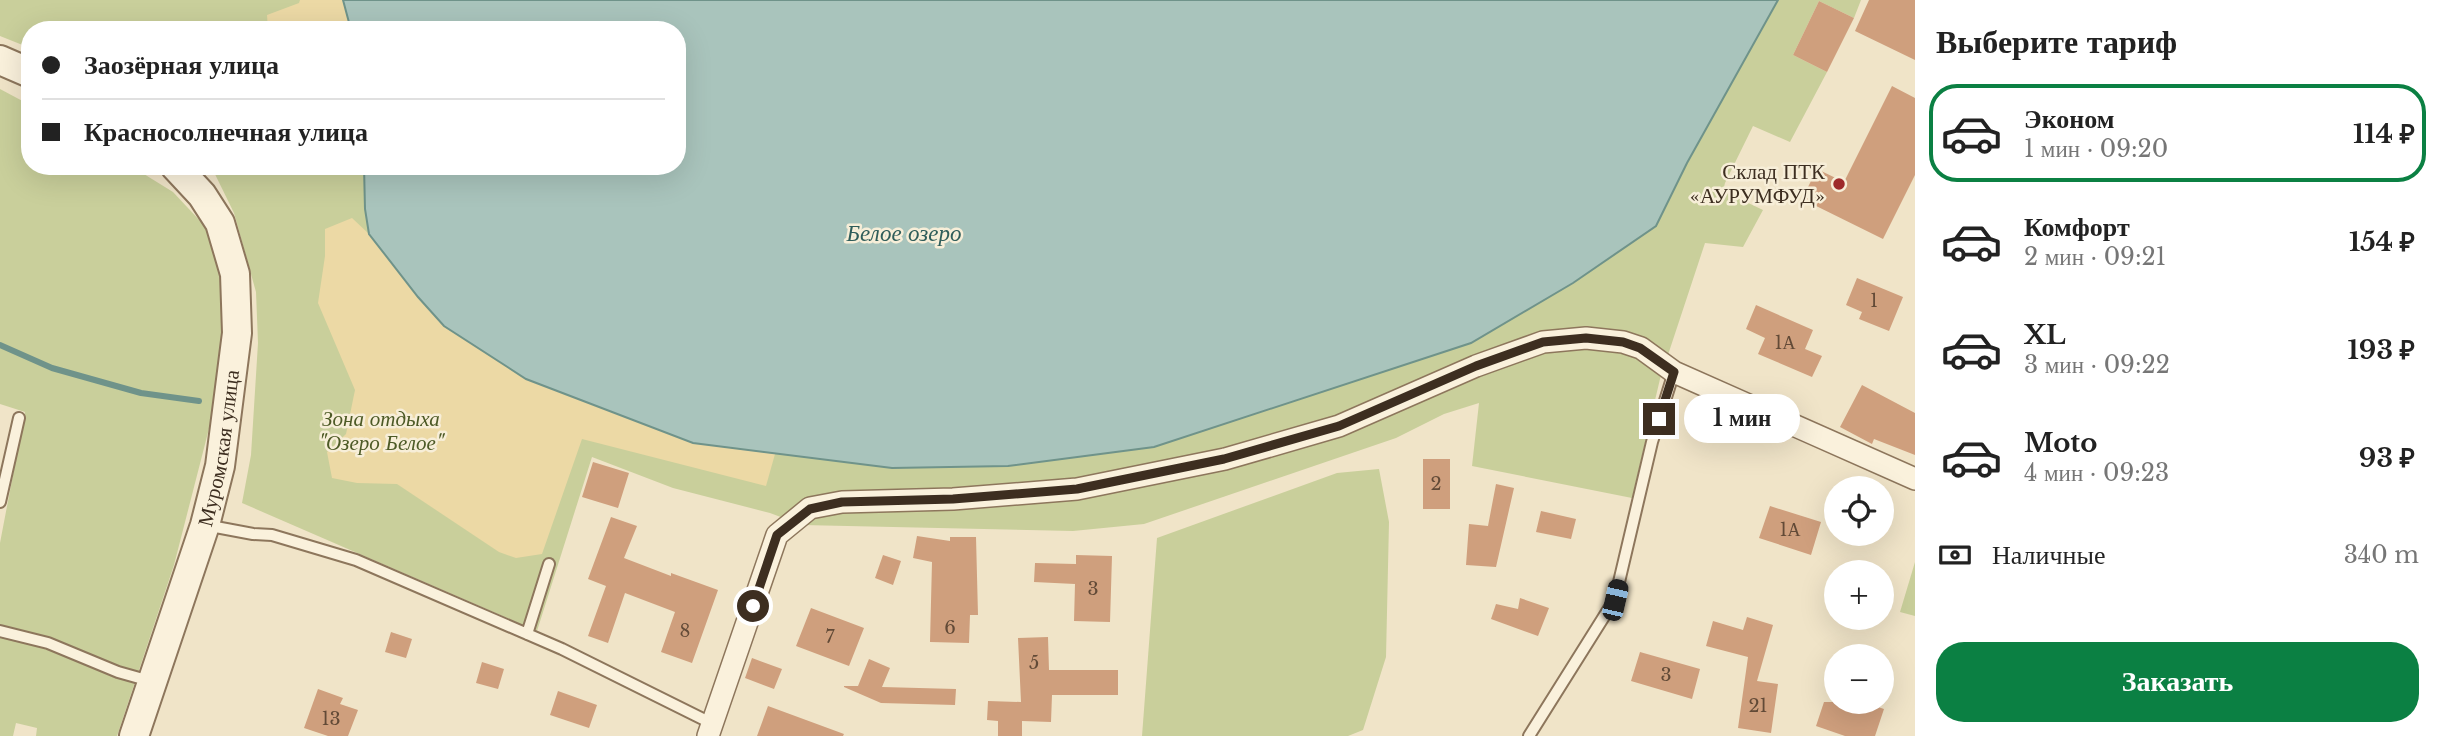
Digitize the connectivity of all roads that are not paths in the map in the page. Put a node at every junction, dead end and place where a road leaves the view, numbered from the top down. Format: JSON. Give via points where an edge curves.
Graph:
{"nodes":[{"id":1,"x":0,"y":60,"type":"edge"},
{"id":2,"x":21,"y":69,"type":"edge"},
{"id":3,"x":183,"y":175,"type":"edge"},
{"id":4,"x":1674,"y":372,"type":"junction"},
{"id":5,"x":19,"y":418,"type":"dead end"},
{"id":6,"x":1915,"y":479,"type":"edge"},
{"id":7,"x":0,"y":502,"type":"edge"},
{"id":8,"x":205,"y":525,"type":"junction"},
{"id":9,"x":549,"y":564,"type":"dead end"},
{"id":10,"x":0,"y":631,"type":"edge"},
{"id":11,"x":527,"y":634,"type":"junction"},
{"id":12,"x":150,"y":682,"type":"junction"},
{"id":13,"x":711,"y":730,"type":"edge"},
{"id":14,"x":134,"y":736,"type":"edge"},
{"id":15,"x":1529,"y":736,"type":"edge"}],
"edges":[{"from":1,"to":2,"type":"street"},
{"from":3,"to":8,"type":"street","name":"Муромская улица","via":[[220,223],[235,274],[237,333],[220,466]]},
{"from":4,"to":6,"type":"street"},
{"from":4,"to":13,"type":"street","via":[[1623,342],[1586,338],[1543,342],[1339,426],[1224,459],[1077,489],[842,502],[810,509],[777,535]]},
{"from":4,"to":15,"type":"lane","via":[[1652,442],[1615,600]]},
{"from":5,"to":7,"type":"lane"},
{"from":8,"to":11,"type":"lane","via":[[272,535],[356,561]]},
{"from":8,"to":12,"type":"street","name":"Муромская улица"},
{"from":9,"to":11,"type":"lane"},
{"from":10,"to":12,"type":"lane","via":[[48,643]]},
{"from":11,"to":13,"type":"lane"},
{"from":12,"to":14,"type":"street","name":"Муромская улица"}]}
